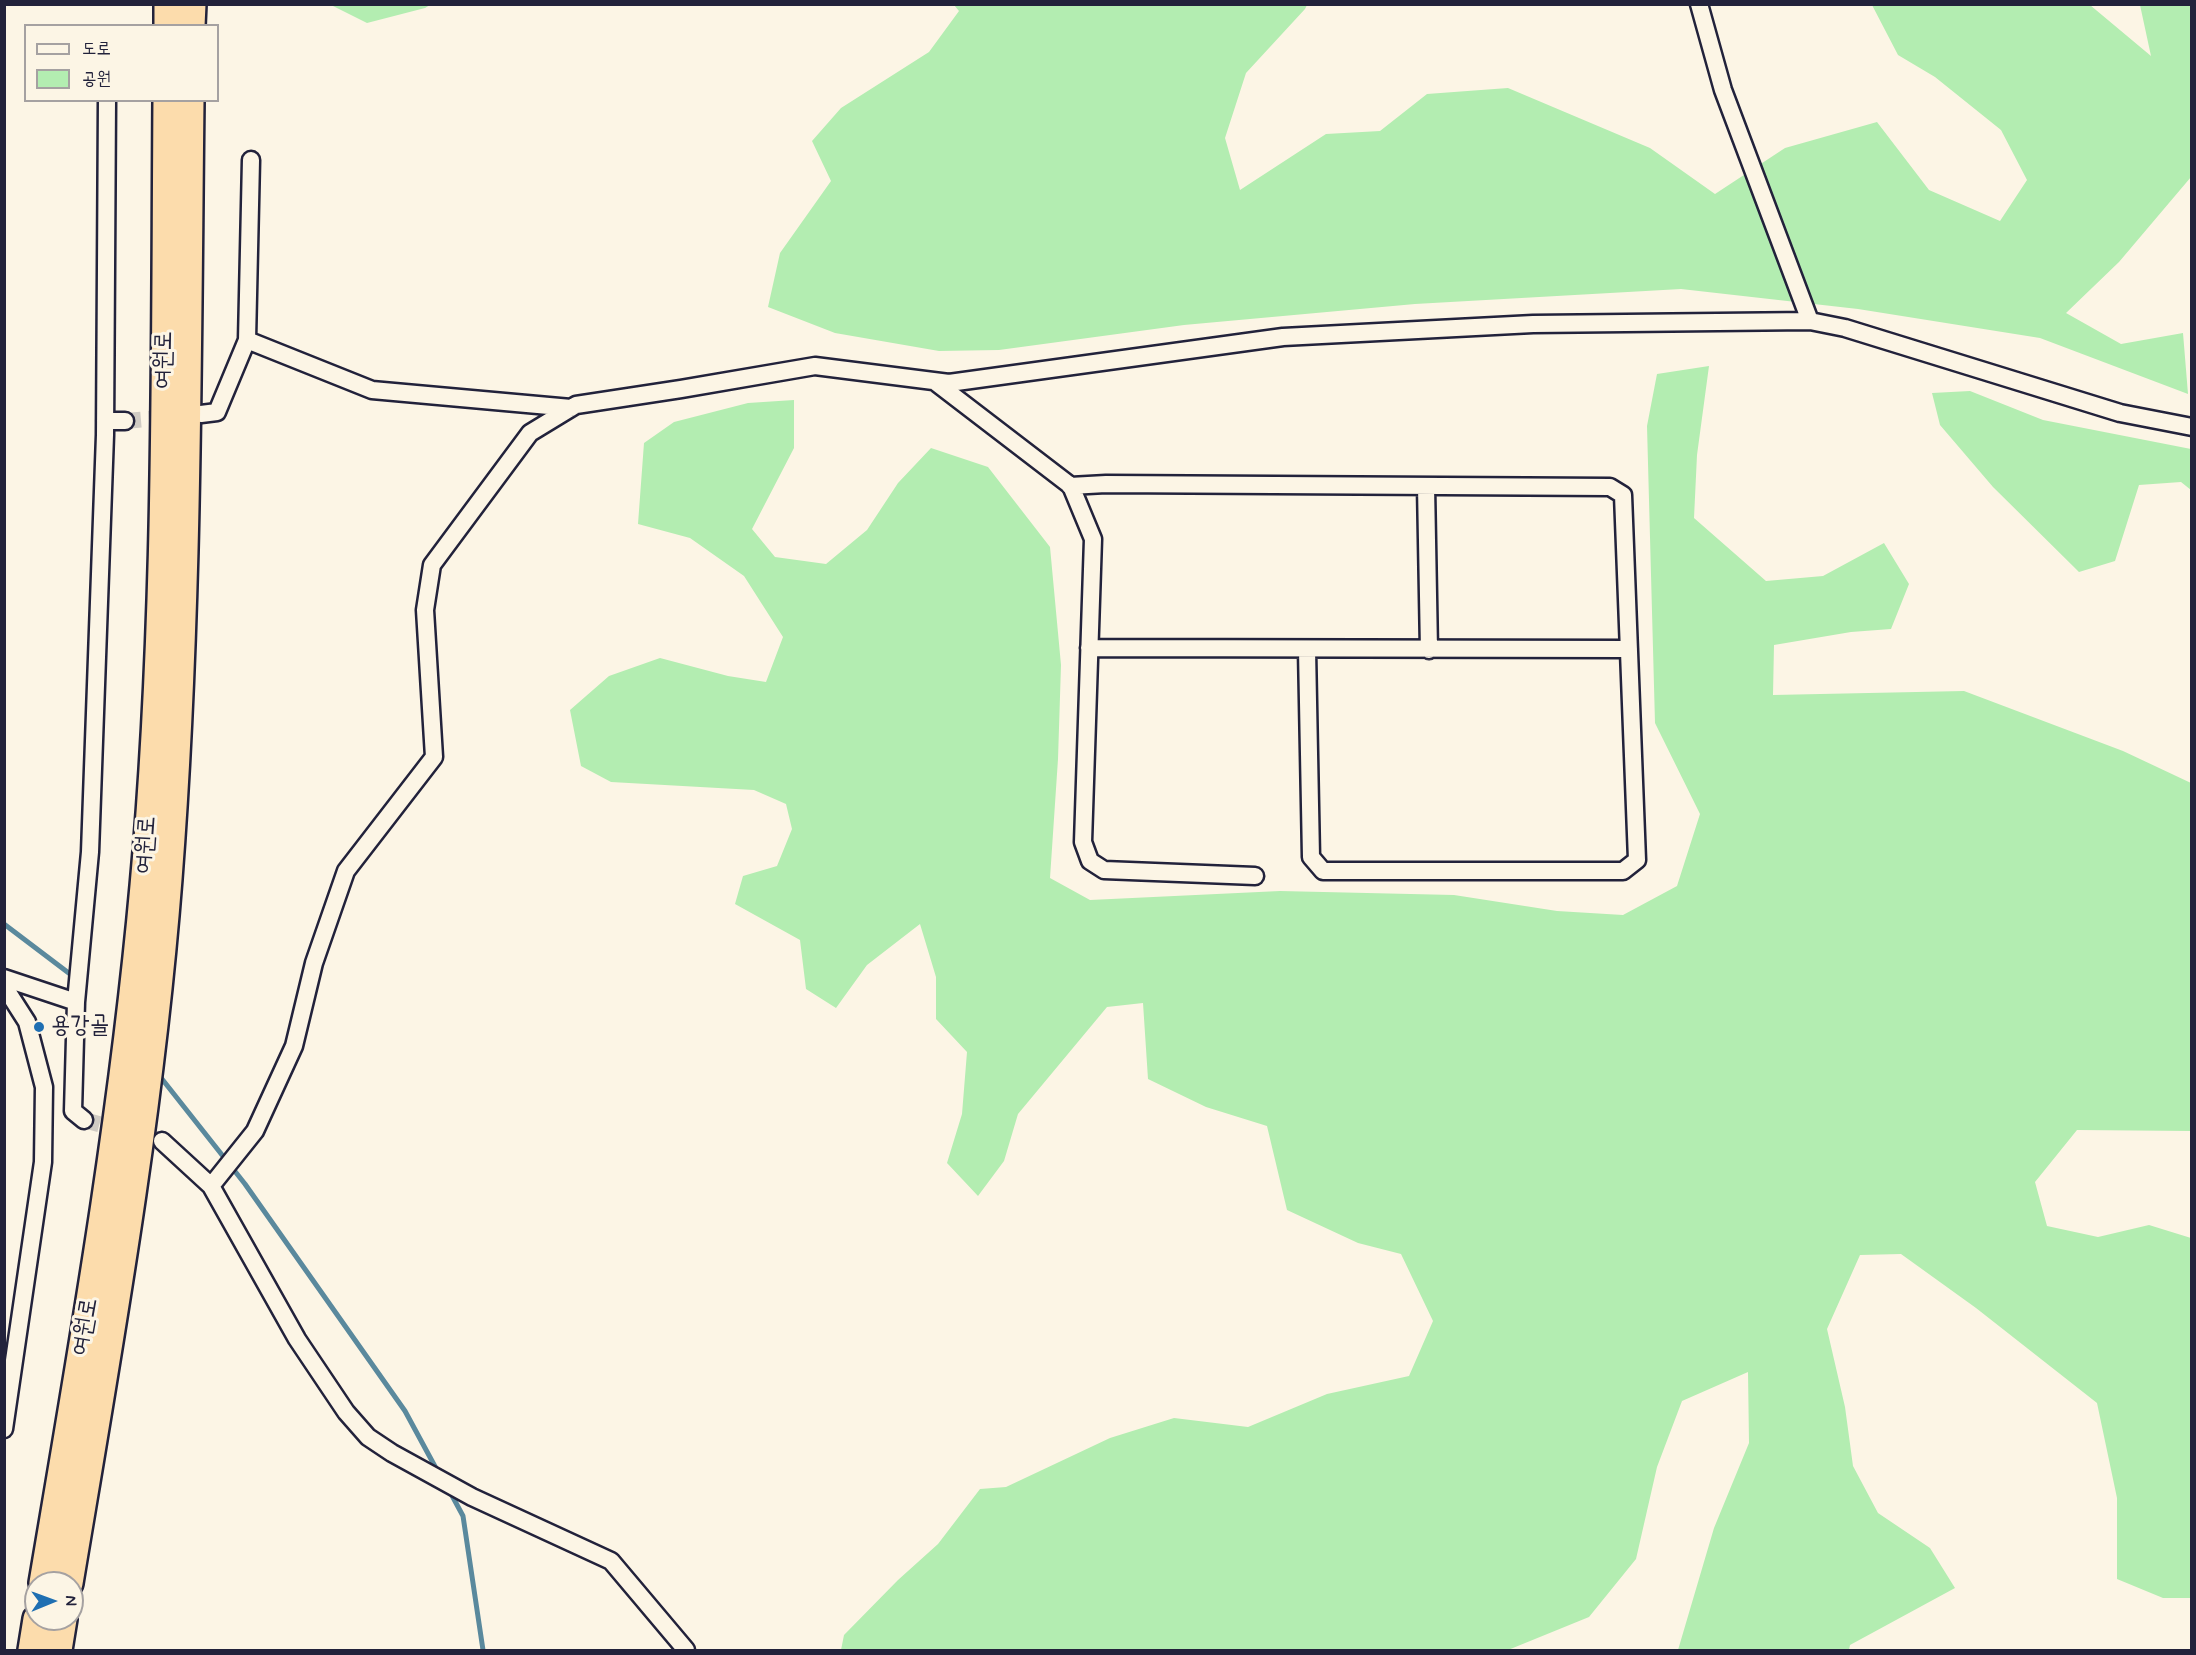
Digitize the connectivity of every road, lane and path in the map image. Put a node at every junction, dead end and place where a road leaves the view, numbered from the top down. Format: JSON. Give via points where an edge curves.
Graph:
{"nodes":[{"id":1,"x":168,"y":4,"type":"edge"},
{"id":2,"x":192,"y":4,"type":"edge"},
{"id":3,"x":1699,"y":4,"type":"edge"},
{"id":4,"x":168,"y":24,"type":"edge"},
{"id":5,"x":191,"y":24,"type":"edge"},
{"id":6,"x":107,"y":102,"type":"edge"},
{"id":7,"x":167,"y":102,"type":"edge"},
{"id":8,"x":190,"y":102,"type":"edge"},
{"id":9,"x":251,"y":160,"type":"dead end"},
{"id":10,"x":1810,"y":321,"type":"junction"},
{"id":11,"x":247,"y":340,"type":"junction"},
{"id":12,"x":933,"y":381,"type":"junction"},
{"id":13,"x":571,"y":408,"type":"junction"},
{"id":14,"x":201,"y":414,"type":"dead end"},
{"id":15,"x":105,"y":421,"type":"junction"},
{"id":16,"x":125,"y":421,"type":"tunnel mouth"},
{"id":17,"x":2192,"y":427,"type":"edge"},
{"id":18,"x":1070,"y":486,"type":"junction"},
{"id":19,"x":1426,"y":486,"type":"junction"},
{"id":20,"x":1089,"y":648,"type":"junction"},
{"id":21,"x":1307,"y":650,"type":"junction"},
{"id":22,"x":1429,"y":650,"type":"junction"},
{"id":23,"x":1629,"y":650,"type":"junction"},
{"id":24,"x":1255,"y":876,"type":"dead end"},
{"id":25,"x":4,"y":978,"type":"edge"},
{"id":26,"x":4,"y":986,"type":"edge"},
{"id":27,"x":76,"y":1002,"type":"junction"},
{"id":28,"x":84,"y":1120,"type":"dead end"},
{"id":29,"x":162,"y":1141,"type":"tunnel mouth"},
{"id":30,"x":211,"y":1186,"type":"junction"},
{"id":31,"x":4,"y":1429,"type":"edge"},
{"id":32,"x":45,"y":1571,"type":"edge"},
{"id":33,"x":71,"y":1571,"type":"edge"},
{"id":34,"x":35,"y":1631,"type":"edge"},
{"id":35,"x":61,"y":1631,"type":"edge"},
{"id":36,"x":32,"y":1650,"type":"edge"},
{"id":37,"x":58,"y":1650,"type":"edge"},
{"id":38,"x":687,"y":1650,"type":"edge"}],
"edges":[{"from":1,"to":4,"type":"highway"},
{"from":2,"to":5,"type":"highway"},
{"from":3,"to":10,"type":"street","via":[[1723,90]]},
{"from":6,"to":15,"type":"street"},
{"from":7,"to":32,"type":"highway","name":"여원로","via":[[163,504],[145,885],[124,1078]]},
{"from":8,"to":33,"type":"highway","name":"여원로","via":[[180,703],[168,882],[148,1083]]},
{"from":9,"to":11,"type":"street"},
{"from":10,"to":12,"type":"street","via":[[1533,324],[1283,338],[949,383]]},
{"from":10,"to":17,"type":"street","via":[[1845,328],[2120,413]]},
{"from":11,"to":13,"type":"street","via":[[372,390]]},
{"from":11,"to":14,"type":"street","via":[[217,412]]},
{"from":12,"to":13,"type":"street","via":[[815,366]]},
{"from":12,"to":18,"type":"street"},
{"from":13,"to":30,"type":"street","via":[[530,434],[432,565],[425,610],[434,757],[346,871],[314,963],[294,1046],[255,1131]]},
{"from":15,"to":16,"type":"street"},
{"from":15,"to":27,"type":"street","via":[[90,852]]},
{"from":18,"to":19,"type":"street"},
{"from":18,"to":20,"type":"street","via":[[1093,539]]},
{"from":19,"to":22,"type":"street"},
{"from":19,"to":23,"type":"street","via":[[1610,487],[1623,495]]},
{"from":20,"to":21,"type":"street"},
{"from":20,"to":24,"type":"street","via":[[1083,842],[1090,861],[1104,870]]},
{"from":21,"to":22,"type":"street"},
{"from":21,"to":23,"type":"street","via":[[1311,857],[1323,871],[1623,871],[1637,860]]},
{"from":22,"to":23,"type":"street"},
{"from":25,"to":27,"type":"street"},
{"from":26,"to":31,"type":"street","via":[[27,1022],[44,1087],[43,1162]]},
{"from":27,"to":28,"type":"street","via":[[73,1111]]},
{"from":29,"to":30,"type":"street"},
{"from":30,"to":38,"type":"street","via":[[297,1339],[346,1412],[368,1437],[472,1497],[611,1561]]},
{"from":34,"to":36,"type":"highway"},
{"from":35,"to":37,"type":"highway"}]}
